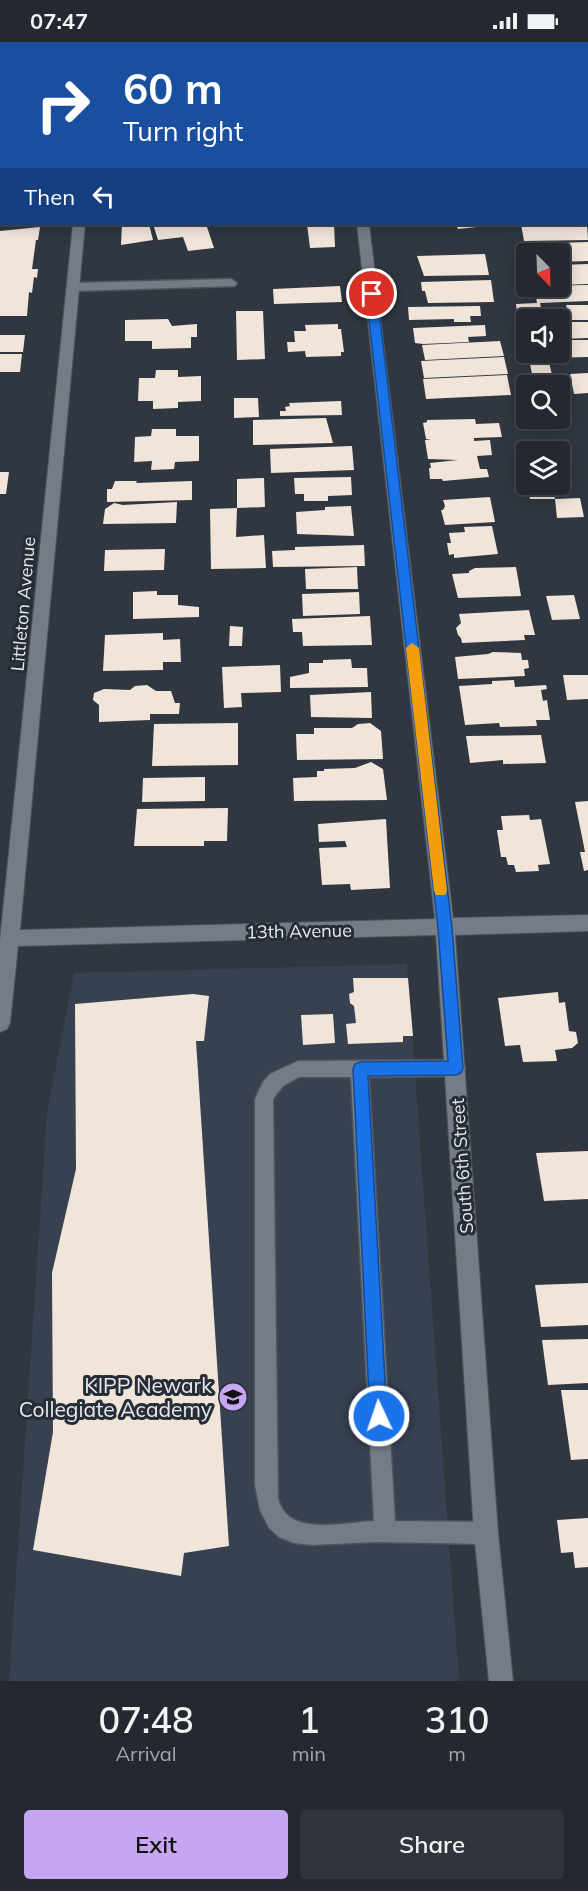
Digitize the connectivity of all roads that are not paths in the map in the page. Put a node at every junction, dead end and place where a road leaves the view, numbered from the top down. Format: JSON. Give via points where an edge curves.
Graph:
{"nodes":[{"id":1,"x":79,"y":225,"type":"edge"},
{"id":2,"x":363,"y":225,"type":"edge"},
{"id":3,"x":231,"y":283,"type":"dead end"},
{"id":4,"x":73,"y":287,"type":"junction"},
{"id":5,"x":588,"y":923,"type":"edge"},
{"id":6,"x":445,"y":928,"type":"junction"},
{"id":7,"x":10,"y":938,"type":"junction"},
{"id":8,"x":0,"y":1023,"type":"edge"},
{"id":9,"x":456,"y":1068,"type":"junction"},
{"id":10,"x":360,"y":1069,"type":"junction"},
{"id":11,"x":385,"y":1532,"type":"junction"},
{"id":12,"x":486,"y":1533,"type":"junction"},
{"id":13,"x":501,"y":1681,"type":"edge"}],
"edges":[{"from":1,"to":4,"type":"street","name":"Littleton Avenue"},
{"from":2,"to":6,"type":"street","name":"South 6th Street"},
{"from":3,"to":4,"type":"lane"},
{"from":4,"to":7,"type":"street","name":"Littleton Avenue"},
{"from":5,"to":6,"type":"street","name":"13th Avenue"},
{"from":6,"to":7,"type":"street","name":"13th Avenue"},
{"from":6,"to":9,"type":"street","name":"South 6th Street"},
{"from":7,"to":8,"type":"street","name":"Littleton Avenue"},
{"from":9,"to":10,"type":"lane"},
{"from":9,"to":12,"type":"street","name":"South 6th Street"},
{"from":10,"to":11,"type":"lane"},
{"from":10,"to":11,"type":"lane","via":[[298,1069],[277,1078],[264,1099],[266,1485],[269,1508],[288,1530]]},
{"from":11,"to":12,"type":"lane"},
{"from":12,"to":13,"type":"street","name":"South 6th Street"}]}
